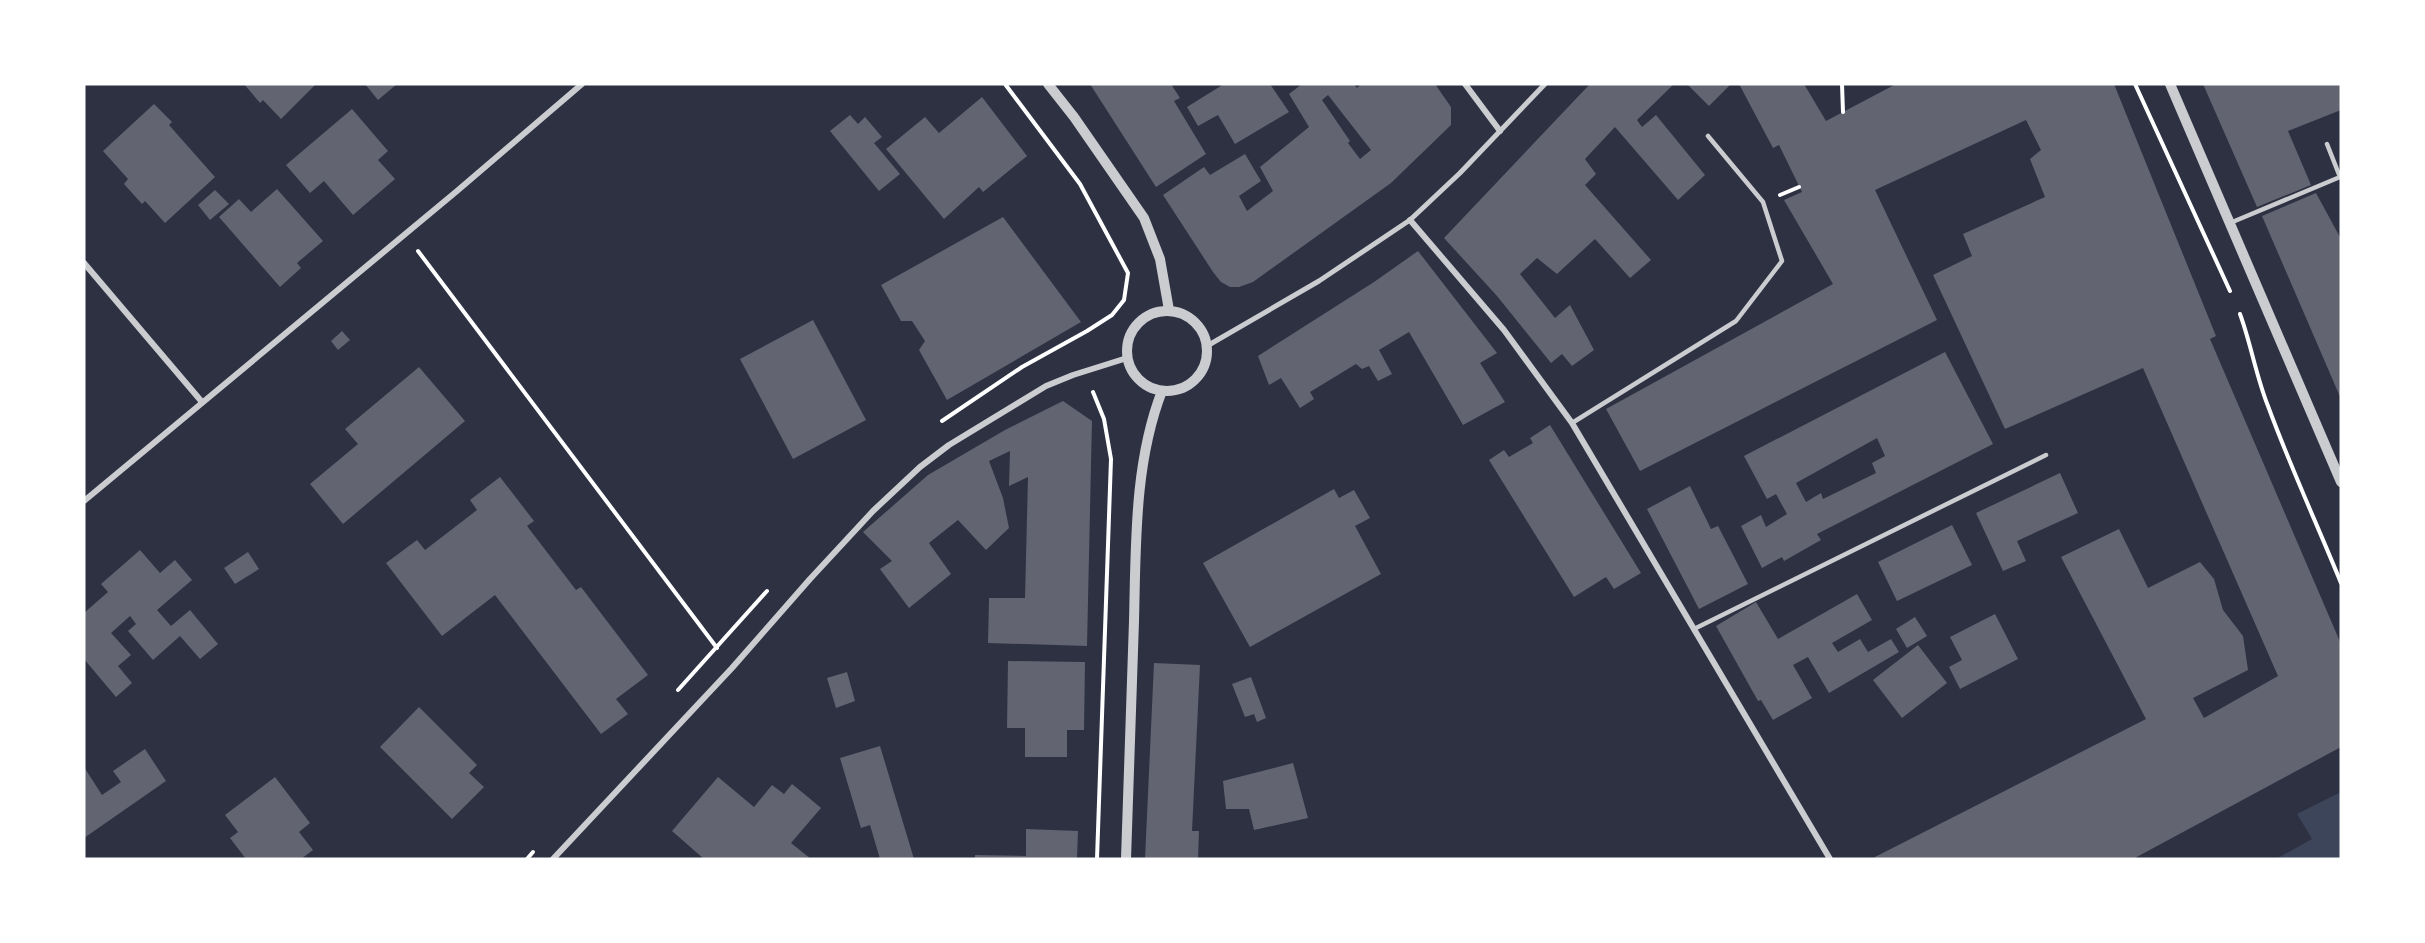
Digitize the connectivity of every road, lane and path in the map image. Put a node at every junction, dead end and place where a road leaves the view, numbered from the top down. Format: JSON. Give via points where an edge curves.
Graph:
{"nodes":[{"id":1,"x":582,"y":84,"type":"edge"},
{"id":2,"x":1005,"y":84,"type":"edge"},
{"id":3,"x":1048,"y":84,"type":"edge"},
{"id":4,"x":1465,"y":84,"type":"edge"},
{"id":5,"x":1545,"y":84,"type":"edge"},
{"id":6,"x":1843,"y":84,"type":"edge"},
{"id":7,"x":2135,"y":84,"type":"edge"},
{"id":8,"x":2170,"y":84,"type":"edge"},
{"id":9,"x":1843,"y":112,"type":"dead end"},
{"id":10,"x":1500,"y":131,"type":"junction"},
{"id":11,"x":1708,"y":136,"type":"dead end"},
{"id":12,"x":2327,"y":144,"type":"dead end"},
{"id":13,"x":2341,"y":177,"type":"edge"},
{"id":14,"x":1410,"y":220,"type":"junction"},
{"id":15,"x":2230,"y":223,"type":"junction"},
{"id":16,"x":405,"y":233,"type":"junction"},
{"id":17,"x":84,"y":263,"type":"edge"},
{"id":18,"x":2233,"y":297,"type":"dead end"},
{"id":19,"x":2238,"y":308,"type":"dead end"},
{"id":20,"x":1169,"y":310,"type":"junction"},
{"id":21,"x":1207,"y":346,"type":"junction"},
{"id":22,"x":1127,"y":358,"type":"junction"},
{"id":23,"x":1072,"y":375,"type":"junction"},
{"id":24,"x":1162,"y":391,"type":"junction"},
{"id":25,"x":202,"y":402,"type":"junction"},
{"id":26,"x":1572,"y":423,"type":"junction"},
{"id":27,"x":2046,"y":455,"type":"dead end"},
{"id":28,"x":2341,"y":482,"type":"edge"},
{"id":29,"x":84,"y":501,"type":"edge"},
{"id":30,"x":2341,"y":584,"type":"edge"},
{"id":31,"x":1694,"y":629,"type":"junction"},
{"id":32,"x":732,"y":668,"type":"junction"},
{"id":33,"x":553,"y":859,"type":"edge"},
{"id":34,"x":1097,"y":859,"type":"edge"},
{"id":35,"x":1126,"y":859,"type":"edge"},
{"id":36,"x":1830,"y":859,"type":"edge"}],
"edges":[{"from":1,"to":16,"type":"street"},
{"from":2,"to":23,"type":"path","via":[[1080,184],[1128,273],[1124,300],[1112,315],[1062,345]]},
{"from":3,"to":20,"type":"street","via":[[1144,218],[1160,259]]},
{"from":4,"to":10,"type":"street"},
{"from":5,"to":10,"type":"street"},
{"from":6,"to":9,"type":"path"},
{"from":7,"to":18,"type":"path"},
{"from":8,"to":15,"type":"street"},
{"from":10,"to":14,"type":"street"},
{"from":11,"to":26,"type":"lane","via":[[1763,202],[1782,261],[1736,321]]},
{"from":12,"to":13,"type":"lane"},
{"from":13,"to":15,"type":"lane"},
{"from":14,"to":21,"type":"street","via":[[1319,281]]},
{"from":14,"to":26,"type":"street","via":[[1504,330]]},
{"from":15,"to":28,"type":"street"},
{"from":16,"to":25,"type":"street"},
{"from":16,"to":32,"type":"path"},
{"from":17,"to":25,"type":"street"},
{"from":19,"to":30,"type":"path","via":[[2268,406]]},
{"from":20,"to":21,"type":"street","via":[[1193,320],[1201,328]]},
{"from":20,"to":22,"type":"street","via":[[1152,313],[1136,324],[1129,337]]},
{"from":21,"to":24,"type":"street","via":[[1207,361],[1197,379],[1177,390]]},
{"from":22,"to":23,"type":"street"},
{"from":22,"to":24,"type":"street","via":[[1137,378]]},
{"from":23,"to":32,"type":"street","via":[[998,415],[920,467],[873,511]]},
{"from":23,"to":34,"type":"path","via":[[1094,393],[1104,419],[1111,459]]},
{"from":24,"to":35,"type":"street","via":[[1143,459]]},
{"from":25,"to":29,"type":"street"},
{"from":26,"to":31,"type":"street"},
{"from":27,"to":31,"type":"lane"},
{"from":31,"to":36,"type":"street"},
{"from":32,"to":33,"type":"street"}]}
